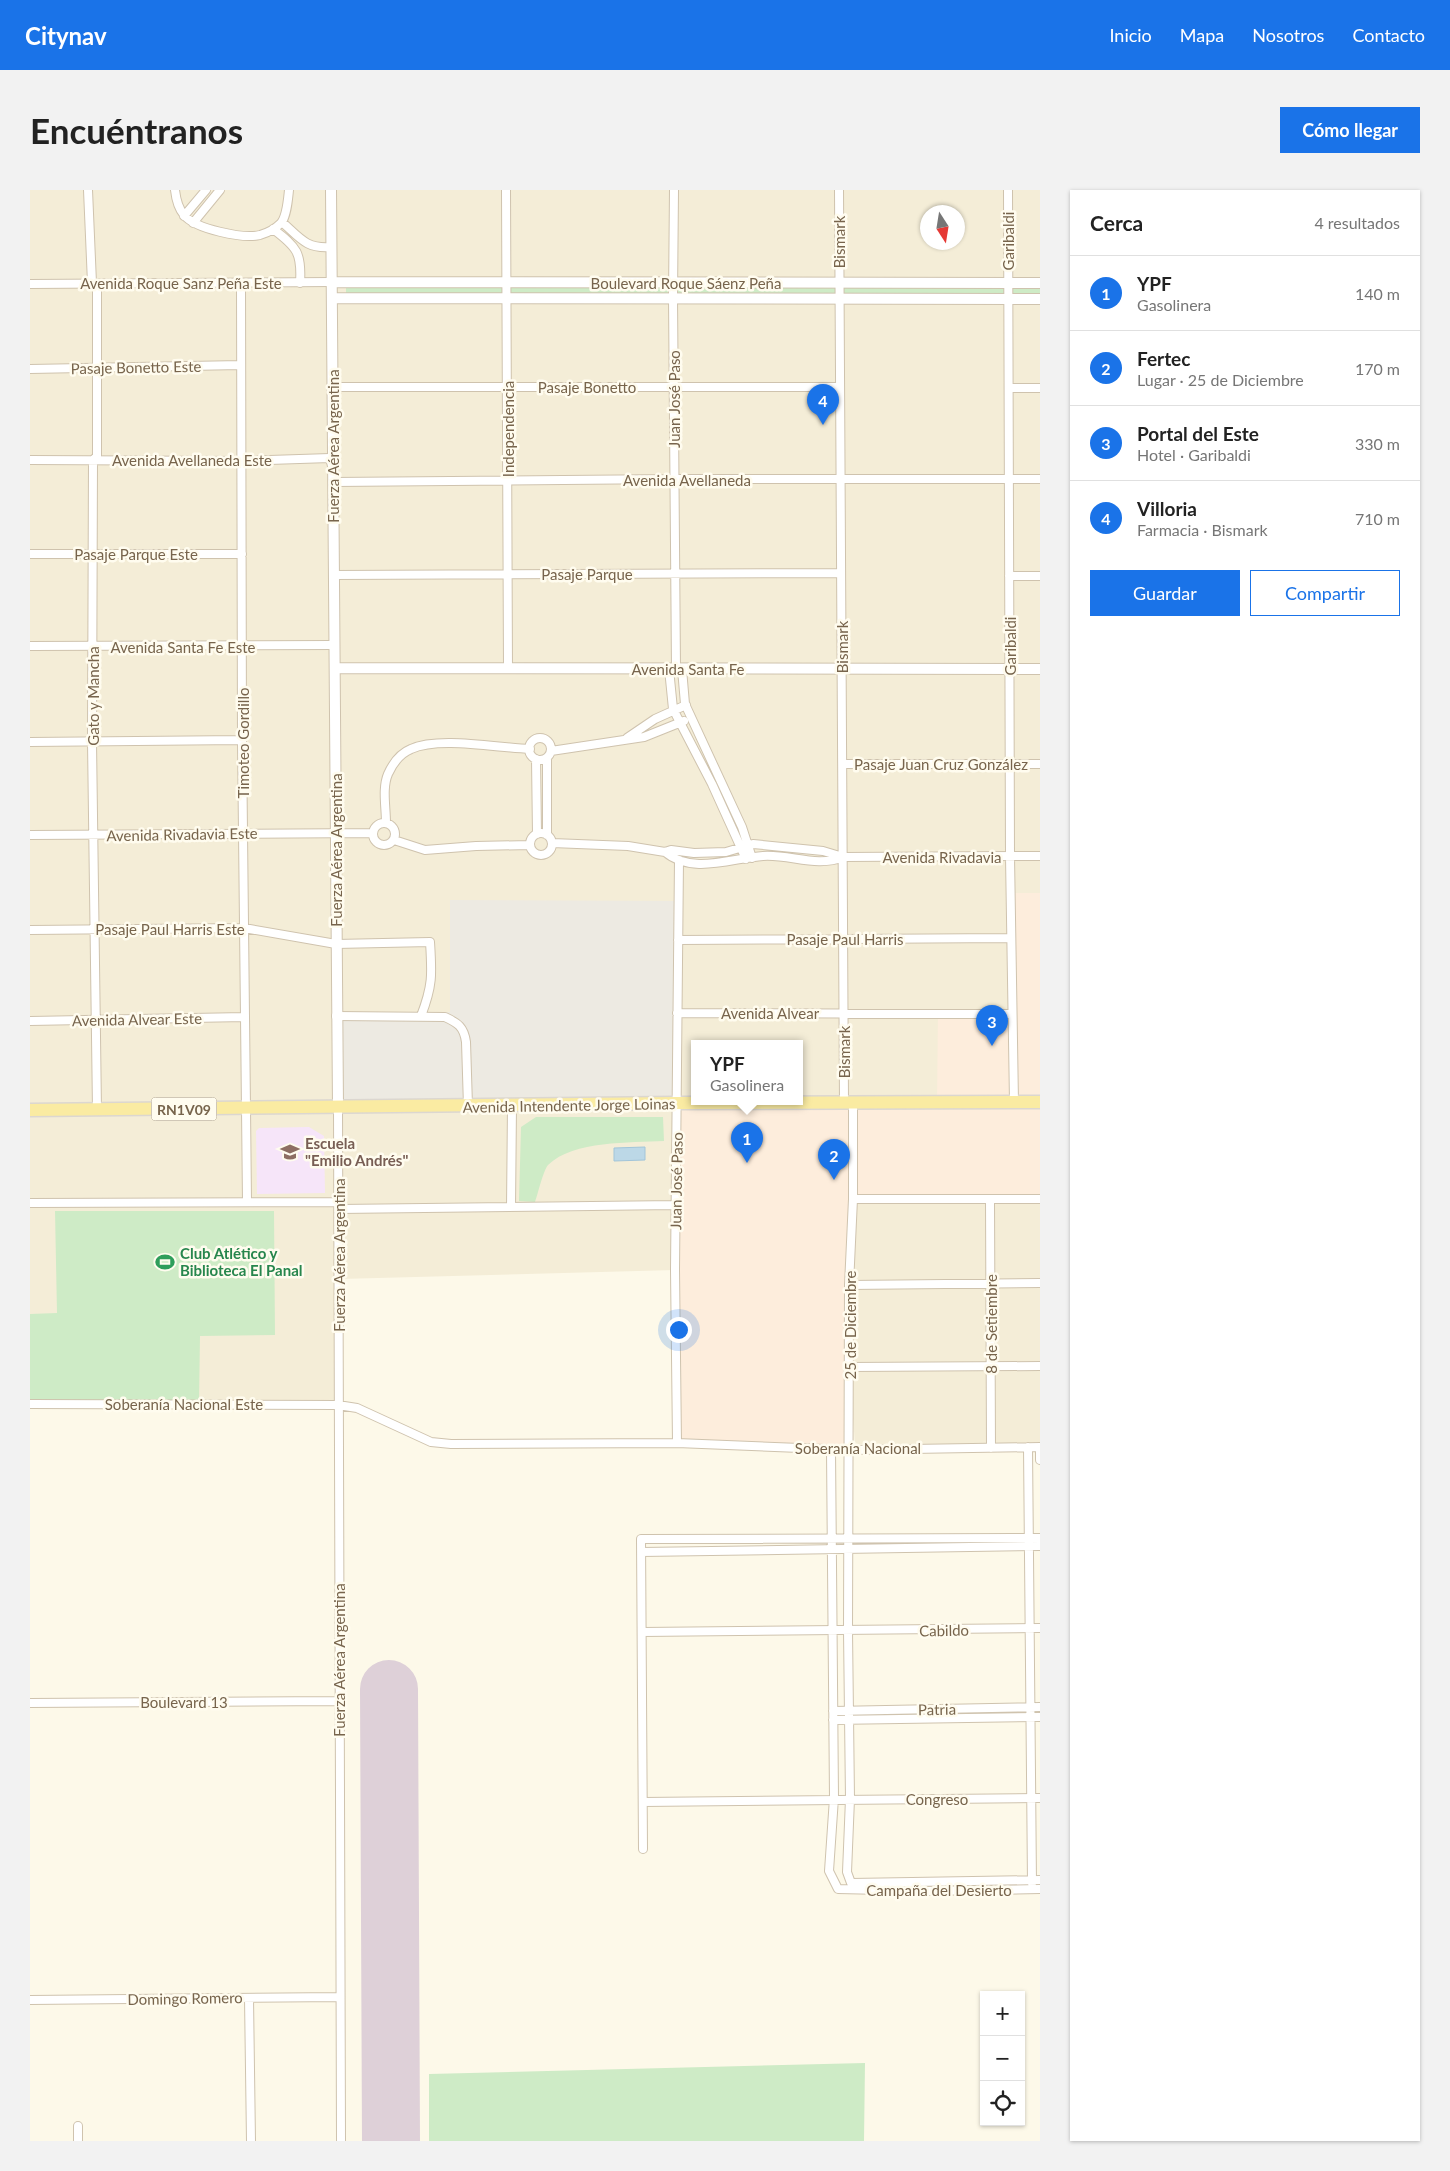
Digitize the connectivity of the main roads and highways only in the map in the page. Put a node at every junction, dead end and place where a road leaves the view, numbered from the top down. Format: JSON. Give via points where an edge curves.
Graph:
{"nodes":[{"id":1,"x":1040,"y":1102,"type":"edge"},
{"id":2,"x":691,"y":1103,"type":"edge"},
{"id":3,"x":803,"y":1103,"type":"edge"},
{"id":4,"x":30,"y":1110,"type":"edge"}],
"edges":[{"from":1,"to":3,"type":"main road","name":"Avenida Intendente Jorge Loinas","number":"RN1V09"},
{"from":2,"to":4,"type":"main road","name":"Avenida Intendente Jorge Loinas","number":"RN1V09"}]}
